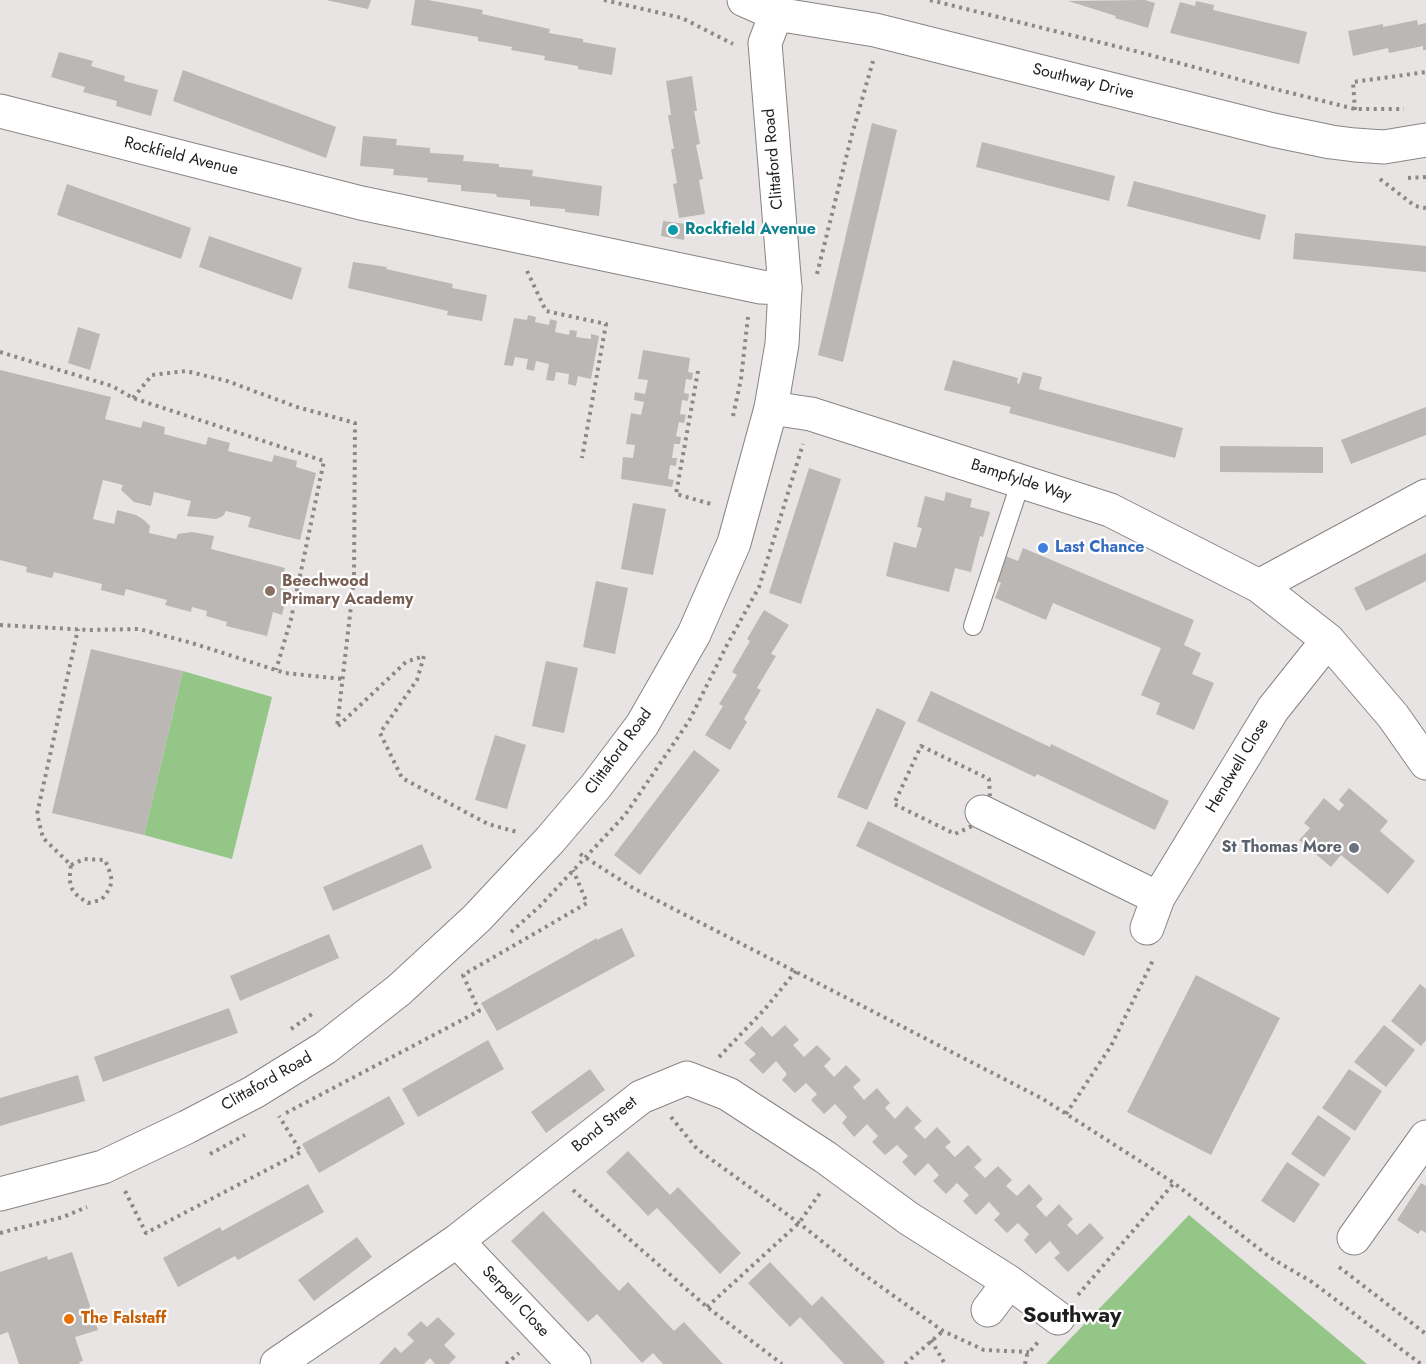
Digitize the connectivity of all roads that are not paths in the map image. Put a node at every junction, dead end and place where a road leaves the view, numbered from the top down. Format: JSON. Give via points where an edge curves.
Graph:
{"nodes":[{"id":1,"x":744,"y":0,"type":"edge"},
{"id":2,"x":776,"y":14,"type":"junction"},
{"id":3,"x":0,"y":111,"type":"edge"},
{"id":4,"x":1426,"y":140,"type":"edge"},
{"id":5,"x":770,"y":286,"type":"junction"},
{"id":6,"x":771,"y":408,"type":"junction"},
{"id":7,"x":1021,"y":481,"type":"junction"},
{"id":8,"x":1426,"y":496,"type":"edge"},
{"id":9,"x":1259,"y":586,"type":"junction"},
{"id":10,"x":974,"y":626,"type":"dead end"},
{"id":11,"x":1328,"y":640,"type":"junction"},
{"id":12,"x":1426,"y":763,"type":"edge"},
{"id":13,"x":986,"y":814,"type":"road end"},
{"id":14,"x":1426,"y":1137,"type":"edge"},
{"id":15,"x":0,"y":1194,"type":"edge"},
{"id":16,"x":1354,"y":1238,"type":"road end"},
{"id":17,"x":457,"y":1241,"type":"junction"},
{"id":18,"x":1009,"y":1282,"type":"junction"},
{"id":19,"x":988,"y":1310,"type":"dead end"},
{"id":20,"x":1058,"y":1318,"type":"road end"},
{"id":21,"x":277,"y":1364,"type":"edge"},
{"id":22,"x":574,"y":1364,"type":"edge"}],
"edges":[{"from":1,"to":2,"type":"street","name":"Southway Drive"},
{"from":2,"to":4,"type":"street","name":"Southway Drive","via":[[875,30],[1331,142],[1384,147]]},
{"from":2,"to":5,"type":"street","name":"Clittaford Road","via":[[765,43]]},
{"from":3,"to":5,"type":"street","name":"Rockfield Avenue","via":[[361,203]]},
{"from":5,"to":6,"type":"street","name":"Clittaford Road","via":[[782,344]]},
{"from":6,"to":7,"type":"street","name":"Bampfylde Way","via":[[811,414]]},
{"from":6,"to":15,"type":"street","name":"Clittaford Road","via":[[734,543],[694,634],[642,725],[596,786],[537,832],[477,918],[399,990],[325,1048],[255,1092],[103,1167]]},
{"from":7,"to":9,"type":"street","name":"Bampfylde Way","via":[[1110,510]]},
{"from":7,"to":10,"type":"lane"},
{"from":8,"to":9,"type":"street"},
{"from":9,"to":11,"type":"street","name":"Bampfylde Way"},
{"from":11,"to":12,"type":"street","name":"Bampfylde Way","via":[[1393,716]]},
{"from":11,"to":13,"type":"street","name":"Hendwell Close","via":[[1273,709],[1152,913]]},
{"from":14,"to":16,"type":"street"},
{"from":17,"to":18,"type":"street","name":"Bond Street","via":[[641,1097],[687,1078],[729,1094],[908,1218]]},
{"from":17,"to":21,"type":"street","name":"Bond Street"},
{"from":17,"to":22,"type":"street","name":"Serpell Close"},
{"from":18,"to":19,"type":"street"},
{"from":18,"to":20,"type":"street","name":"Bond Street"}]}
